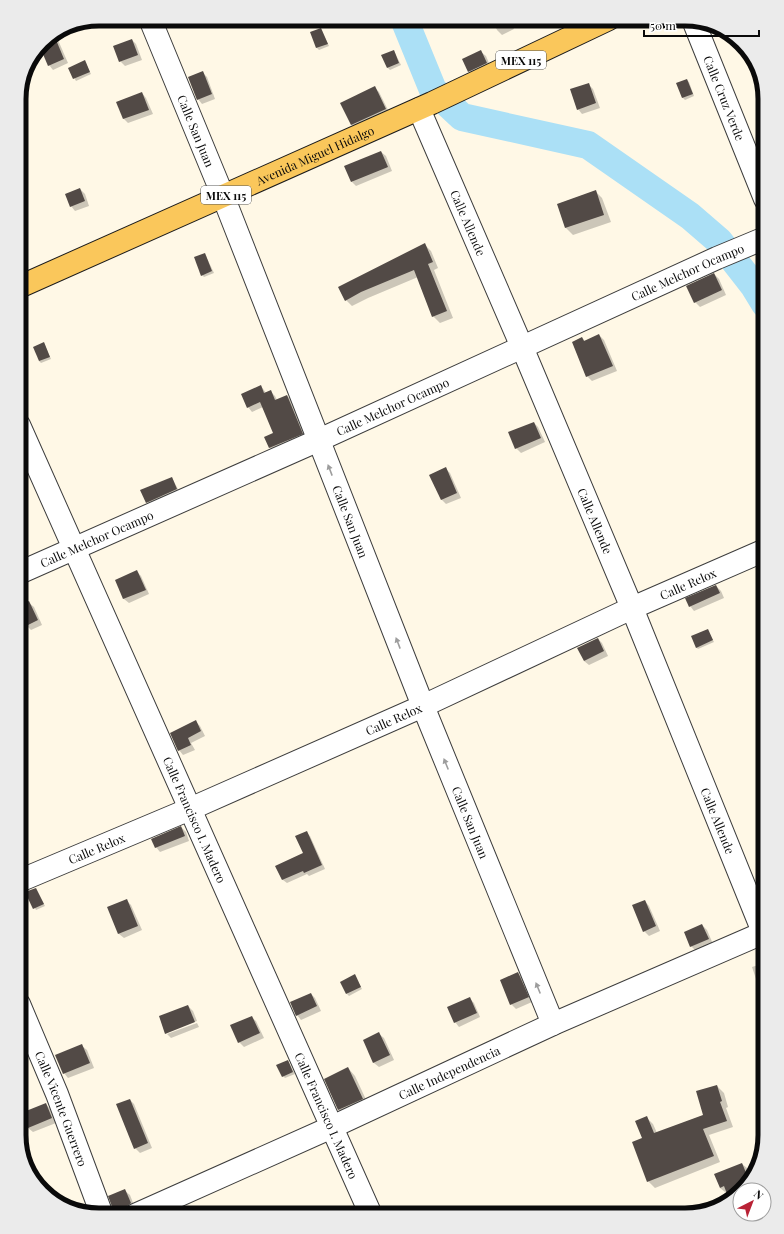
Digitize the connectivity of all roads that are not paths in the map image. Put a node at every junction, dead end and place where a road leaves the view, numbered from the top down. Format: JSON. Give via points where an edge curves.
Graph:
{"nodes":[{"id":1,"x":153,"y":26,"type":"edge"},
{"id":2,"x":586,"y":26,"type":"edge"},
{"id":3,"x":696,"y":27,"type":"edge"},
{"id":4,"x":425,"y":106,"type":"junction"},
{"id":5,"x":758,"y":182,"type":"edge"},
{"id":6,"x":223,"y":196,"type":"junction"},
{"id":7,"x":757,"y":241,"type":"edge"},
{"id":8,"x":26,"y":284,"type":"edge"},
{"id":9,"x":522,"y":347,"type":"junction"},
{"id":10,"x":319,"y":440,"type":"junction"},
{"id":11,"x":26,"y":441,"type":"edge"},
{"id":12,"x":74,"y":549,"type":"junction"},
{"id":13,"x":758,"y":553,"type":"edge"},
{"id":14,"x":26,"y":570,"type":"edge"},
{"id":15,"x":632,"y":608,"type":"junction"},
{"id":16,"x":423,"y":706,"type":"junction"},
{"id":17,"x":190,"y":809,"type":"junction"},
{"id":18,"x":26,"y":879,"type":"edge"},
{"id":19,"x":758,"y":919,"type":"edge"},
{"id":20,"x":758,"y":937,"type":"edge"},
{"id":21,"x":26,"y":1021,"type":"edge"},
{"id":22,"x":553,"y":1024,"type":"junction"},
{"id":23,"x":332,"y":1127,"type":"junction"},
{"id":24,"x":99,"y":1208,"type":"edge"},
{"id":25,"x":151,"y":1208,"type":"edge"},
{"id":26,"x":368,"y":1208,"type":"edge"}],
"edges":[{"from":1,"to":6,"type":"street","name":"Calle San Juan"},
{"from":2,"to":4,"type":"main road","name":"Avenida Miguel Hidalgo","number":"MEX 115"},
{"from":3,"to":5,"type":"street","name":"Calle Cruz Verde"},
{"from":4,"to":6,"type":"main road","name":"Avenida Miguel Hidalgo","number":"MEX 115"},
{"from":4,"to":9,"type":"street","name":"Calle Allende"},
{"from":6,"to":8,"type":"main road","name":"Avenida Miguel Hidalgo","number":"MEX 115"},
{"from":6,"to":10,"type":"street","name":"Calle San Juan"},
{"from":7,"to":9,"type":"street","name":"Calle Melchor Ocampo"},
{"from":9,"to":10,"type":"street","name":"Calle Melchor Ocampo"},
{"from":9,"to":15,"type":"street","name":"Calle Allende"},
{"from":10,"to":12,"type":"street","name":"Calle Melchor Ocampo"},
{"from":16,"to":10,"type":"street","name":"Calle San Juan","one_way":true},
{"from":11,"to":12,"type":"street","name":"Calle Francisco I. Madero"},
{"from":12,"to":14,"type":"street","name":"Calle Melchor Ocampo"},
{"from":12,"to":17,"type":"street","name":"Calle Francisco I. Madero"},
{"from":13,"to":15,"type":"street","name":"Calle Relox"},
{"from":15,"to":16,"type":"street","name":"Calle Relox"},
{"from":15,"to":19,"type":"street","name":"Calle Allende"},
{"from":16,"to":17,"type":"street","name":"Calle Relox"},
{"from":22,"to":16,"type":"street","name":"Calle San Juan","one_way":true},
{"from":17,"to":18,"type":"street","name":"Calle Relox"},
{"from":17,"to":23,"type":"street","name":"Calle Francisco I. Madero"},
{"from":20,"to":22,"type":"street","name":"Calle Independencia"},
{"from":21,"to":24,"type":"street","name":"Calle Vicente Guerrero","via":[[57,1094]]},
{"from":22,"to":23,"type":"street","name":"Calle Independencia"},
{"from":23,"to":25,"type":"street","name":"Calle Independencia"},
{"from":23,"to":26,"type":"street","name":"Calle Francisco I. Madero"}]}
